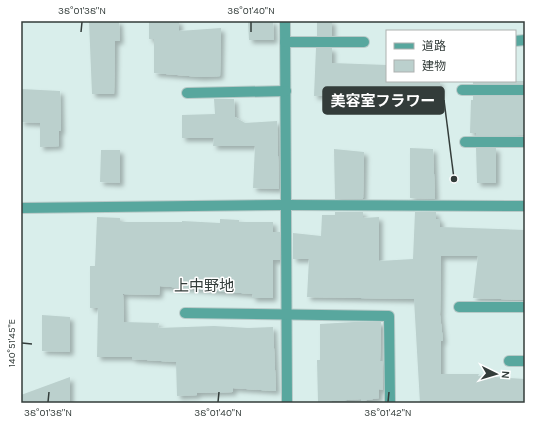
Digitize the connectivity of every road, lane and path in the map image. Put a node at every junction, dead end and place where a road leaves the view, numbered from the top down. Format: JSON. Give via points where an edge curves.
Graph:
{"nodes":[{"id":1,"x":285,"y":21,"type":"edge"},
{"id":2,"x":285,"y":42,"type":"junction"},
{"id":3,"x":364,"y":42,"type":"dead end"},
{"id":4,"x":462,"y":90,"type":"dead end"},
{"id":5,"x":525,"y":90,"type":"edge"},
{"id":6,"x":286,"y":91,"type":"junction"},
{"id":7,"x":187,"y":93,"type":"dead end"},
{"id":8,"x":465,"y":142,"type":"dead end"},
{"id":9,"x":525,"y":142,"type":"edge"},
{"id":10,"x":286,"y":205,"type":"junction"},
{"id":11,"x":525,"y":206,"type":"edge"},
{"id":12,"x":21,"y":208,"type":"edge"},
{"id":13,"x":459,"y":307,"type":"dead end"},
{"id":14,"x":525,"y":307,"type":"edge"},
{"id":15,"x":185,"y":313,"type":"dead end"},
{"id":16,"x":287,"y":314,"type":"junction"},
{"id":17,"x":509,"y":361,"type":"dead end"},
{"id":18,"x":525,"y":361,"type":"edge"},
{"id":19,"x":287,"y":403,"type":"edge"},
{"id":20,"x":390,"y":403,"type":"edge"}],
"edges":[{"from":1,"to":2,"type":"street"},
{"from":2,"to":3,"type":"street"},
{"from":2,"to":6,"type":"street"},
{"from":4,"to":5,"type":"street"},
{"from":6,"to":7,"type":"street"},
{"from":6,"to":10,"type":"street"},
{"from":8,"to":9,"type":"street"},
{"from":10,"to":11,"type":"street"},
{"from":10,"to":12,"type":"street"},
{"from":10,"to":16,"type":"street"},
{"from":13,"to":14,"type":"street"},
{"from":15,"to":16,"type":"street"},
{"from":16,"to":19,"type":"street"},
{"from":16,"to":20,"type":"street","via":[[389,316]]},
{"from":17,"to":18,"type":"street"}]}
